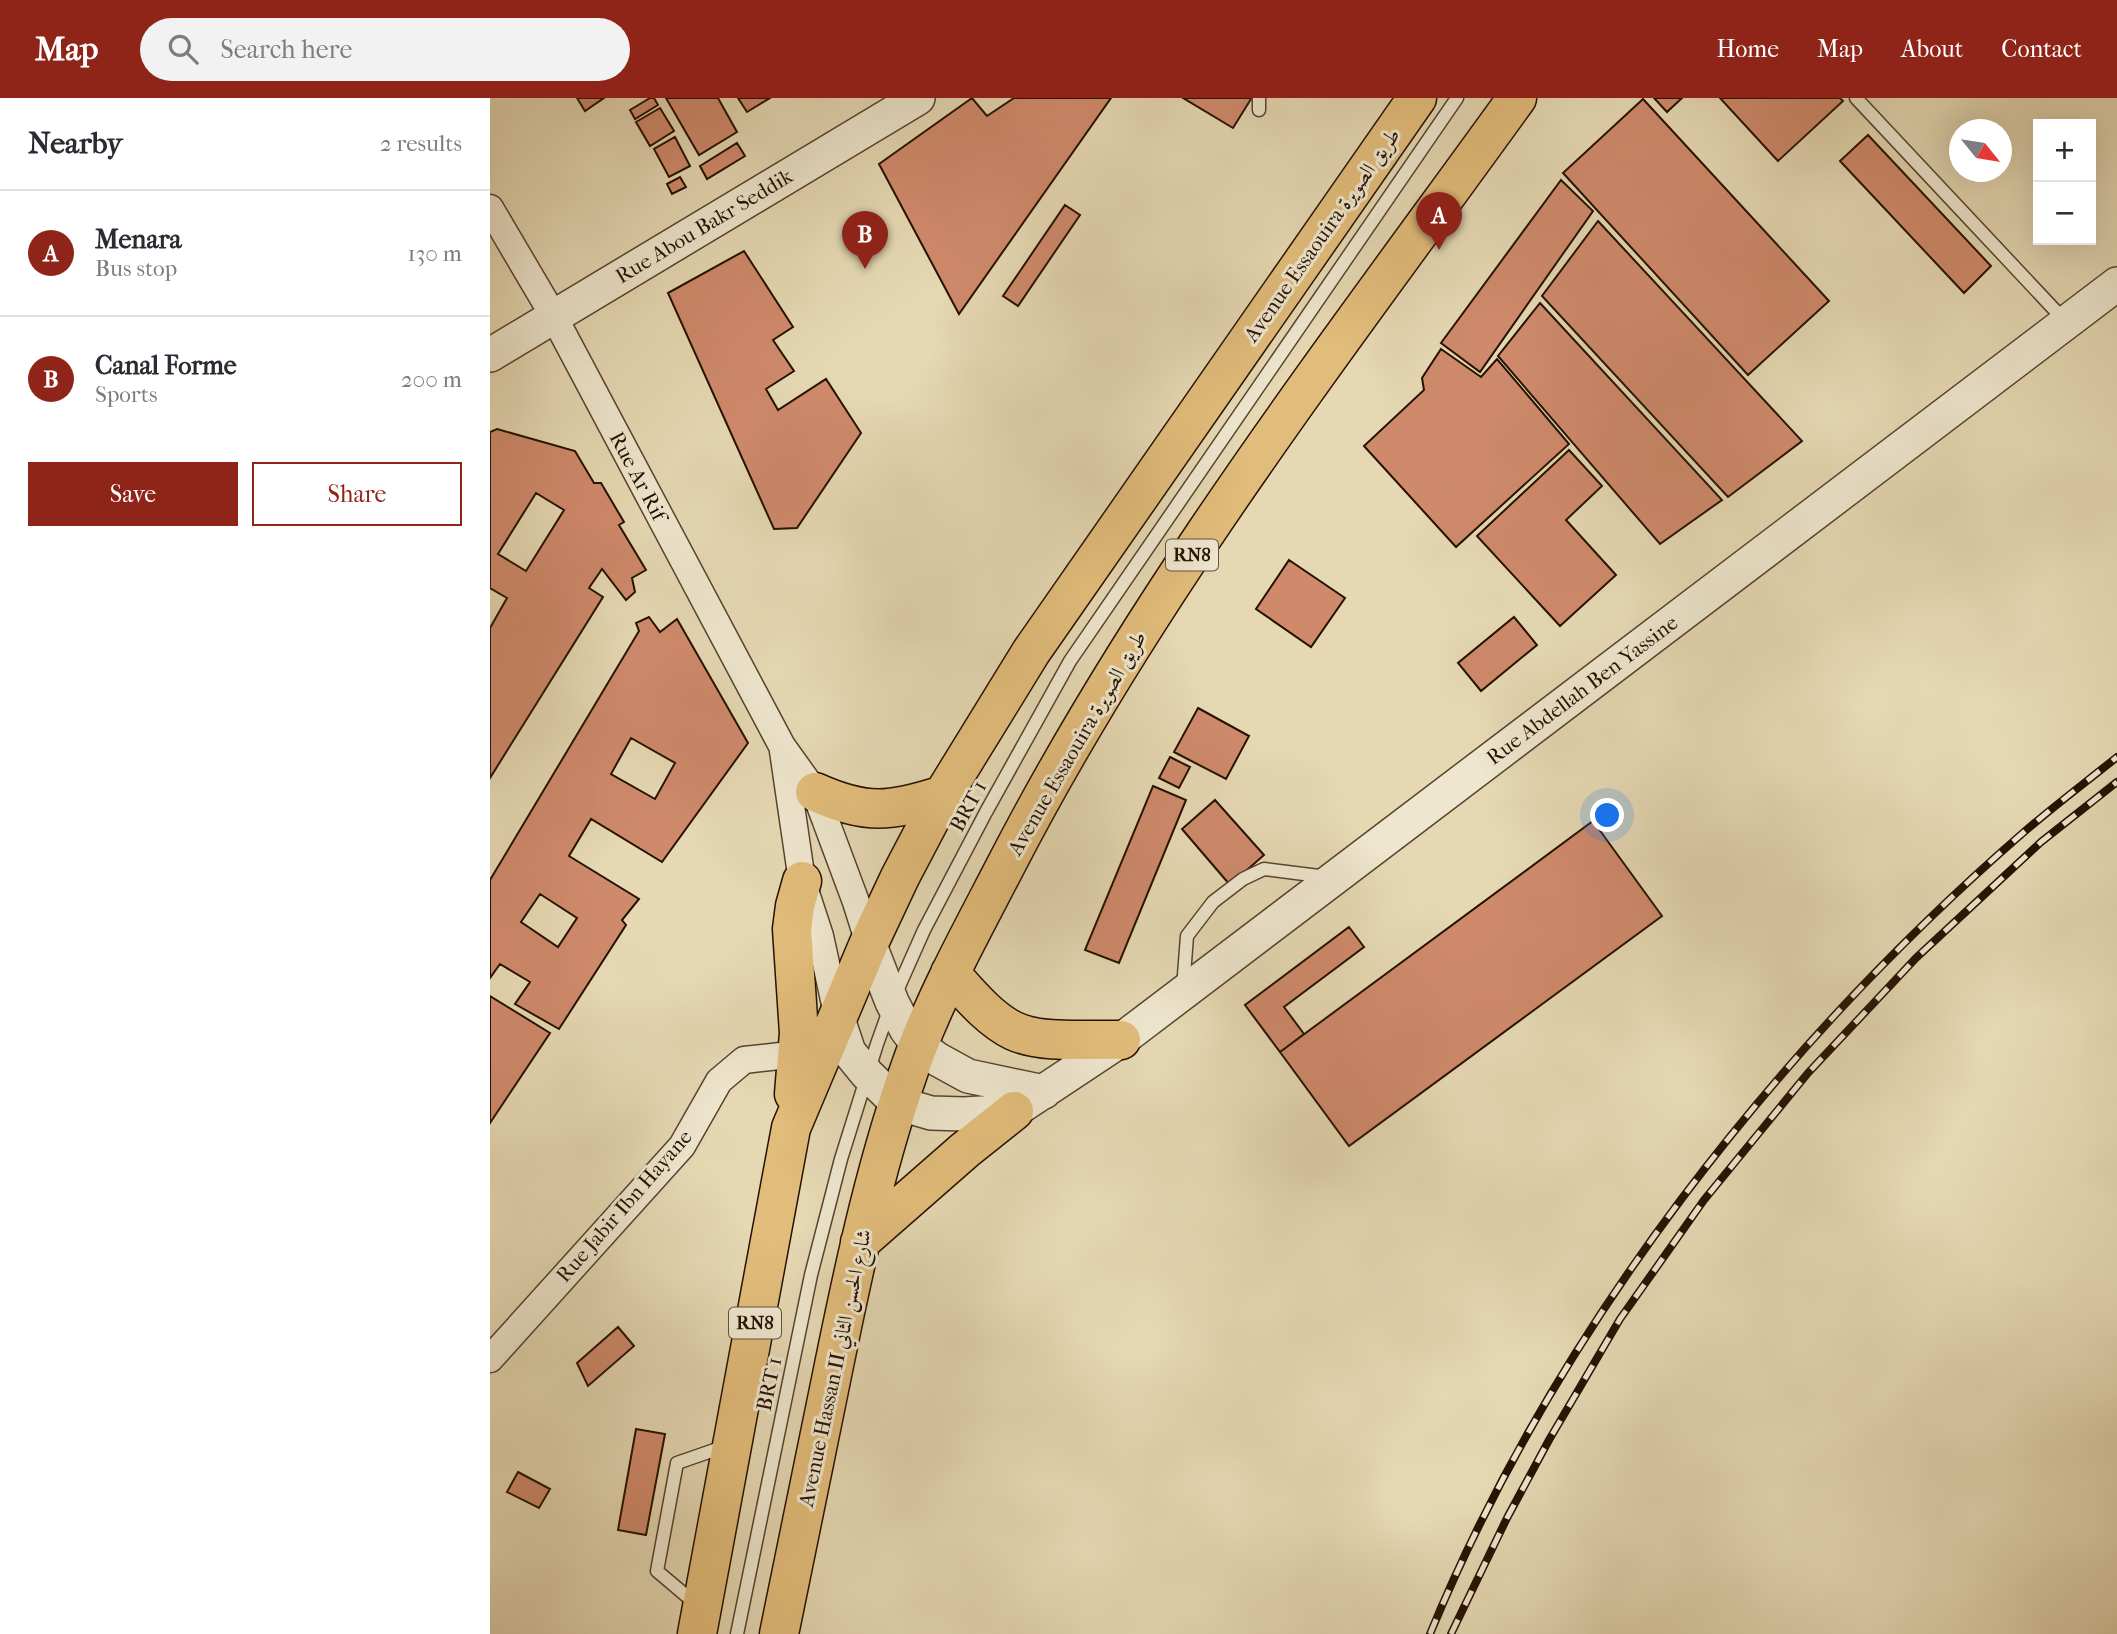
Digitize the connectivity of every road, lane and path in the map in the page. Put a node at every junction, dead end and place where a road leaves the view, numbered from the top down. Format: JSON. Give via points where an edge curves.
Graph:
{"nodes":[{"id":1,"x":918,"y":98,"type":"edge"},
{"id":2,"x":1417,"y":98,"type":"edge"},
{"id":3,"x":1457,"y":98,"type":"edge"},
{"id":4,"x":1517,"y":98,"type":"edge"},
{"id":5,"x":1856,"y":98,"type":"edge"},
{"id":6,"x":490,"y":208,"type":"edge"},
{"id":7,"x":2117,"y":284,"type":"edge"},
{"id":8,"x":554,"y":315,"type":"junction"},
{"id":9,"x":2066,"y":322,"type":"junction"},
{"id":10,"x":490,"y":355,"type":"edge"},
{"id":11,"x":782,"y":746,"type":"junction"},
{"id":12,"x":815,"y":792,"type":"junction"},
{"id":13,"x":943,"y":795,"type":"junction"},
{"id":14,"x":1334,"y":878,"type":"junction"},
{"id":15,"x":802,"y":881,"type":"junction"},
{"id":16,"x":869,"y":943,"type":"junction"},
{"id":17,"x":950,"y":973,"type":"junction"},
{"id":18,"x":1182,"y":993,"type":"junction"},
{"id":19,"x":892,"y":1002,"type":"junction"},
{"id":20,"x":838,"y":1019,"type":"junction"},
{"id":21,"x":1121,"y":1040,"type":"junction"},
{"id":22,"x":918,"y":1045,"type":"junction"},
{"id":23,"x":798,"y":1054,"type":"junction"},
{"id":24,"x":867,"y":1074,"type":"junction"},
{"id":25,"x":1029,"y":1102,"type":"junction"},
{"id":26,"x":897,"y":1103,"type":"junction"},
{"id":27,"x":791,"y":1128,"type":"junction"},
{"id":28,"x":860,"y":1242,"type":"junction"},
{"id":29,"x":490,"y":1359,"type":"edge"},
{"id":30,"x":733,"y":1444,"type":"junction"},
{"id":31,"x":700,"y":1621,"type":"edge"},
{"id":32,"x":737,"y":1634,"type":"edge"},
{"id":33,"x":779,"y":1634,"type":"edge"}],
"edges":[{"from":1,"to":8,"type":"street","name":"Rue Abou Bakr Seddik"},
{"from":2,"to":13,"type":"main road","name":"Avenue Essaouira طريق الصويرة","number":"RN8","via":[[1031,652]]},
{"from":3,"to":19,"type":"lane","name":"BRT 1","via":[[1070,661],[924,930]]},
{"from":4,"to":17,"type":"main road","name":"Avenue Essaouira طريق الصويرة","number":"RN8","via":[[1240,482],[1101,692],[1046,786]]},
{"from":5,"to":9,"type":"lane"},
{"from":6,"to":8,"type":"street","name":"Rue Ar Rif"},
{"from":7,"to":9,"type":"street","name":"Rue Abdellah Ben Yassine"},
{"from":8,"to":10,"type":"street","name":"Rue Abou Bakr Seddik"},
{"from":8,"to":11,"type":"street","name":"Rue Ar Rif"},
{"from":9,"to":14,"type":"street","name":"Rue Abdellah Ben Yassine"},
{"from":11,"to":12,"type":"street","name":"Rue Ar Rif"},
{"from":11,"to":15,"type":"street","name":"Rue Ar Rif"},
{"from":12,"to":13,"type":"main road","via":[[867,810]]},
{"from":12,"to":16,"type":"street","name":"Rue Ar Rif"},
{"from":13,"to":16,"type":"main road","name":"Avenue Essaouira طريق الصويرة","number":"RN8"},
{"from":14,"to":18,"type":"street","name":"Rue Abdellah Ben Yassine"},
{"from":14,"to":18,"type":"lane","via":[[1264,869],[1243,879],[1213,902],[1187,936]]},
{"from":15,"to":20,"type":"street","name":"Rue Ar Rif","via":[[820,936]]},
{"from":15,"to":23,"type":"main road","via":[[792,929]]},
{"from":16,"to":19,"type":"street","name":"Rue Ar Rif"},
{"from":16,"to":20,"type":"main road","name":"Avenue Essaouira طريق الصويرة","number":"RN8"},
{"from":17,"to":21,"type":"main road","via":[[981,1006],[1021,1034]]},
{"from":17,"to":22,"type":"main road","name":"Avenue Essaouira طريق الصويرة","number":"RN8"},
{"from":18,"to":21,"type":"street","name":"Rue Abdellah Ben Yassine"},
{"from":19,"to":22,"type":"street","name":"Rue Ar Rif"},
{"from":19,"to":24,"type":"lane","name":"BRT 1"},
{"from":20,"to":24,"type":"street","name":"Rue Ar Rif","via":[[849,1052]]},
{"from":20,"to":27,"type":"main road","number":"RN8"},
{"from":21,"to":25,"type":"street","name":"Rue Abdellah Ben Yassine"},
{"from":22,"to":25,"type":"street","via":[[968,1076]]},
{"from":22,"to":26,"type":"main road","name":"Avenue Essaouira طريق الصويرة","number":"RN8"},
{"from":23,"to":27,"type":"main road"},
{"from":23,"to":29,"type":"street","name":"Rue Jabir Ibn Hayane","via":[[744,1060],[719,1081],[682,1146]]},
{"from":24,"to":26,"type":"street","name":"Rue Ar Rif"},
{"from":24,"to":32,"type":"lane","name":"BRT 1","via":[[811,1275]]},
{"from":25,"to":26,"type":"street","via":[[964,1114],[931,1113]]},
{"from":25,"to":28,"type":"main road","via":[[965,1150]]},
{"from":26,"to":28,"type":"main road","name":"Avenue Hassan II شارع الحسن الثاني","number":"RN8"},
{"from":27,"to":30,"type":"main road","number":"RN8"},
{"from":28,"to":33,"type":"main road","name":"Avenue Hassan II شارع الحسن الثاني","number":"RN8"},
{"from":30,"to":31,"type":"main road","number":"RN8"},
{"from":30,"to":31,"type":"lane","via":[[677,1463],[657,1571]]}]}
